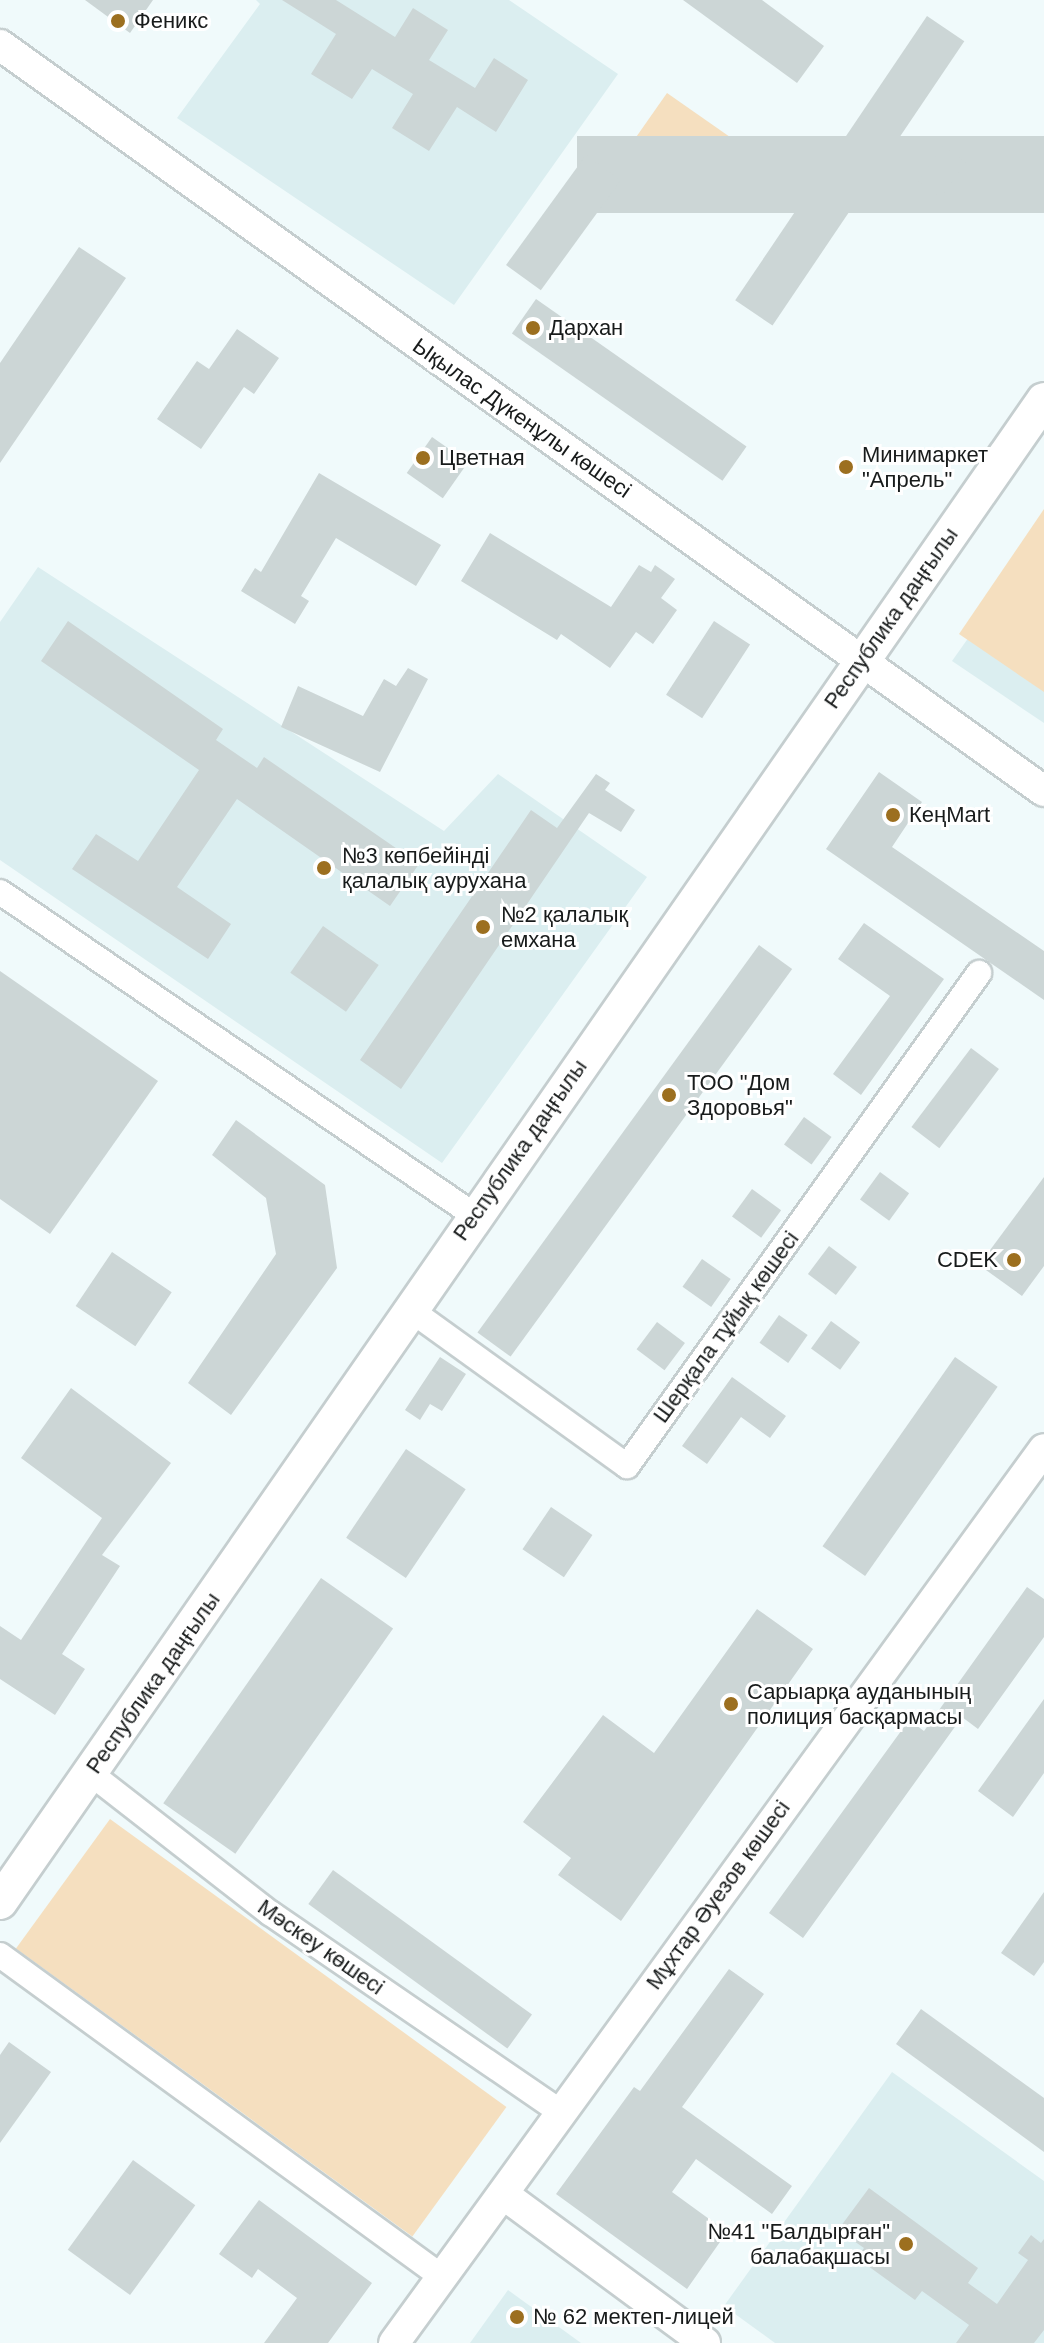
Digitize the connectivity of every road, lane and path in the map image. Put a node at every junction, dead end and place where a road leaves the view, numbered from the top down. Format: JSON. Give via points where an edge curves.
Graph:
{"nodes":[{"id":1,"x":0,"y":45,"type":"edge"},
{"id":2,"x":1044,"y":400,"type":"edge"},
{"id":3,"x":861,"y":660,"type":"junction"},
{"id":4,"x":1044,"y":791,"type":"edge"},
{"id":5,"x":0,"y":892,"type":"edge"},
{"id":6,"x":979,"y":973,"type":"dead end"},
{"id":7,"x":474,"y":1215,"type":"junction"},
{"id":8,"x":412,"y":1311,"type":"junction"},
{"id":9,"x":1044,"y":1449,"type":"edge"},
{"id":10,"x":90,"y":1773,"type":"junction"},
{"id":11,"x":0,"y":1902,"type":"edge"},
{"id":12,"x":0,"y":1955,"type":"edge"},
{"id":13,"x":559,"y":2111,"type":"junction"},
{"id":14,"x":503,"y":2194,"type":"junction"},
{"id":15,"x":442,"y":2277,"type":"junction"},
{"id":16,"x":394,"y":2343,"type":"edge"},
{"id":17,"x":705,"y":2343,"type":"edge"}],
"edges":[{"from":1,"to":3,"type":"street","name":"Ықылас Дүкенұлы көшесі"},
{"from":2,"to":3,"type":"main road","name":"Республика даңғылы"},
{"from":3,"to":4,"type":"street","name":"Ықылас Дүкенұлы көшесі"},
{"from":3,"to":7,"type":"main road","name":"Республика даңғылы"},
{"from":5,"to":7,"type":"street"},
{"from":6,"to":8,"type":"street","name":"Шерқала тұйық көшесі","via":[[627,1466]]},
{"from":7,"to":8,"type":"main road","name":"Республика даңғылы"},
{"from":8,"to":10,"type":"main road","name":"Республика даңғылы"},
{"from":9,"to":13,"type":"street","name":"Мұхтар Әуезов көшесі"},
{"from":10,"to":11,"type":"main road","name":"Республика даңғылы"},
{"from":10,"to":13,"type":"street","name":"Мәскеу көшесі","via":[[270,1913]]},
{"from":12,"to":15,"type":"street"},
{"from":13,"to":14,"type":"street","name":"Мұхтар Әуезов көшесі"},
{"from":14,"to":15,"type":"street","name":"Мұхтар Әуезов көшесі"},
{"from":14,"to":17,"type":"street"},
{"from":15,"to":16,"type":"street","name":"Мұхтар Әуезов көшесі"}]}
